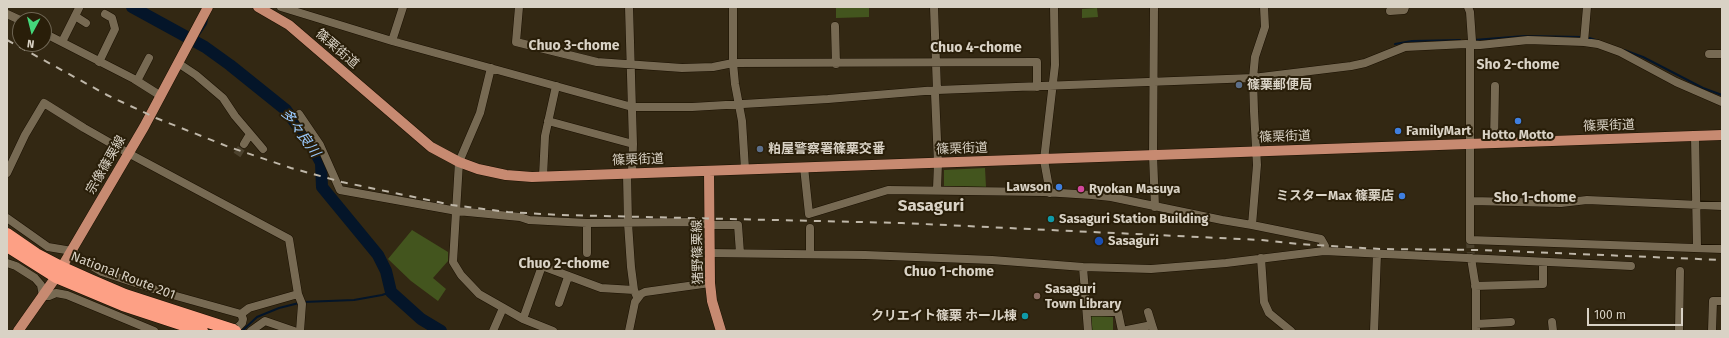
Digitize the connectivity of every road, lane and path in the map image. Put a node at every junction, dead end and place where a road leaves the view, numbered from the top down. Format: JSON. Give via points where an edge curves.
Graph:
{"nodes":[{"id":1,"x":208,"y":7,"type":"edge"},
{"id":2,"x":258,"y":7,"type":"edge"},
{"id":3,"x":281,"y":7,"type":"edge"},
{"id":4,"x":403,"y":7,"type":"edge"},
{"id":5,"x":518,"y":7,"type":"edge"},
{"id":6,"x":629,"y":7,"type":"edge"},
{"id":7,"x":733,"y":7,"type":"edge"},
{"id":8,"x":934,"y":7,"type":"edge"},
{"id":9,"x":1054,"y":7,"type":"edge"},
{"id":10,"x":1154,"y":7,"type":"edge"},
{"id":11,"x":1405,"y":7,"type":"edge"},
{"id":12,"x":1468,"y":7,"type":"edge"},
{"id":13,"x":1587,"y":7,"type":"edge"},
{"id":14,"x":79,"y":8,"type":"edge"},
{"id":15,"x":1266,"y":8,"type":"edge"},
{"id":16,"x":1390,"y":11,"type":"dead end"},
{"id":17,"x":105,"y":14,"type":"dead end"},
{"id":18,"x":75,"y":16,"type":"junction"},
{"id":19,"x":86,"y":23,"type":"dead end"},
{"id":20,"x":835,"y":26,"type":"dead end"},
{"id":21,"x":52,"y":37,"type":"edge"},
{"id":22,"x":392,"y":41,"type":"junction"},
{"id":23,"x":62,"y":42,"type":"junction"},
{"id":24,"x":1584,"y":42,"type":"junction"},
{"id":25,"x":1471,"y":44,"type":"junction"},
{"id":26,"x":1709,"y":54,"type":"dead end"},
{"id":27,"x":1722,"y":54,"type":"edge"},
{"id":28,"x":149,"y":58,"type":"dead end"},
{"id":29,"x":100,"y":62,"type":"junction"},
{"id":30,"x":178,"y":63,"type":"junction"},
{"id":31,"x":733,"y":63,"type":"junction"},
{"id":32,"x":936,"y":63,"type":"junction"},
{"id":33,"x":630,"y":64,"type":"junction"},
{"id":34,"x":836,"y":64,"type":"junction"},
{"id":35,"x":491,"y":68,"type":"junction"},
{"id":36,"x":1253,"y":78,"type":"junction"},
{"id":37,"x":137,"y":81,"type":"junction"},
{"id":38,"x":1154,"y":82,"type":"junction"},
{"id":39,"x":556,"y":86,"type":"junction"},
{"id":40,"x":1054,"y":86,"type":"junction"},
{"id":41,"x":1495,"y":86,"type":"dead end"},
{"id":42,"x":1037,"y":87,"type":"junction"},
{"id":43,"x":937,"y":90,"type":"junction"},
{"id":44,"x":160,"y":96,"type":"junction"},
{"id":45,"x":1722,"y":102,"type":"edge"},
{"id":46,"x":739,"y":104,"type":"junction"},
{"id":47,"x":632,"y":108,"type":"junction"},
{"id":48,"x":299,"y":114,"type":"dead end"},
{"id":49,"x":548,"y":121,"type":"junction"},
{"id":50,"x":250,"y":134,"type":"junction"},
{"id":51,"x":1722,"y":135,"type":"edge"},
{"id":52,"x":1695,"y":136,"type":"junction"},
{"id":53,"x":1471,"y":143,"type":"junction"},
{"id":54,"x":1494,"y":143,"type":"junction"},
{"id":55,"x":244,"y":144,"type":"tunnel mouth"},
{"id":56,"x":633,"y":144,"type":"junction"},
{"id":57,"x":263,"y":149,"type":"dead end"},
{"id":58,"x":1256,"y":151,"type":"junction"},
{"id":59,"x":128,"y":154,"type":"junction"},
{"id":60,"x":1153,"y":155,"type":"junction"},
{"id":61,"x":1044,"y":160,"type":"junction"},
{"id":62,"x":459,"y":162,"type":"junction"},
{"id":63,"x":938,"y":163,"type":"junction"},
{"id":64,"x":804,"y":168,"type":"junction"},
{"id":65,"x":745,"y":169,"type":"junction"},
{"id":66,"x":709,"y":171,"type":"junction"},
{"id":67,"x":7,"y":173,"type":"edge"},
{"id":68,"x":630,"y":174,"type":"junction"},
{"id":69,"x":543,"y":176,"type":"junction"},
{"id":70,"x":937,"y":189,"type":"junction"},
{"id":71,"x":1050,"y":192,"type":"junction"},
{"id":72,"x":1470,"y":201,"type":"junction"},
{"id":73,"x":1695,"y":205,"type":"junction"},
{"id":74,"x":1722,"y":206,"type":"edge"},
{"id":75,"x":1155,"y":207,"type":"junction"},
{"id":76,"x":457,"y":211,"type":"junction"},
{"id":77,"x":7,"y":218,"type":"edge"},
{"id":78,"x":587,"y":223,"type":"junction"},
{"id":79,"x":628,"y":223,"type":"junction"},
{"id":80,"x":710,"y":225,"type":"junction"},
{"id":81,"x":1252,"y":225,"type":"junction"},
{"id":82,"x":810,"y":228,"type":"dead end"},
{"id":83,"x":7,"y":234,"type":"edge"},
{"id":84,"x":7,"y":246,"type":"edge"},
{"id":85,"x":1696,"y":247,"type":"junction"},
{"id":86,"x":1722,"y":249,"type":"edge"},
{"id":87,"x":72,"y":251,"type":"junction"},
{"id":88,"x":1324,"y":251,"type":"junction"},
{"id":89,"x":710,"y":252,"type":"junction"},
{"id":90,"x":587,"y":253,"type":"dead end"},
{"id":91,"x":740,"y":253,"type":"junction"},
{"id":92,"x":810,"y":254,"type":"junction"},
{"id":93,"x":1377,"y":254,"type":"junction"},
{"id":94,"x":1261,"y":258,"type":"junction"},
{"id":95,"x":1471,"y":258,"type":"junction"},
{"id":96,"x":1543,"y":262,"type":"junction"},
{"id":97,"x":7,"y":263,"type":"edge"},
{"id":98,"x":1083,"y":266,"type":"junction"},
{"id":99,"x":1631,"y":266,"type":"dead end"},
{"id":100,"x":1680,"y":271,"type":"dead end"},
{"id":101,"x":58,"y":272,"type":"junction"},
{"id":102,"x":568,"y":277,"type":"junction"},
{"id":103,"x":710,"y":283,"type":"junction"},
{"id":104,"x":1475,"y":286,"type":"junction"},
{"id":105,"x":635,"y":293,"type":"junction"},
{"id":106,"x":43,"y":296,"type":"junction"},
{"id":107,"x":299,"y":298,"type":"junction"},
{"id":108,"x":1722,"y":301,"type":"edge"},
{"id":109,"x":559,"y":303,"type":"dead end"},
{"id":110,"x":503,"y":308,"type":"junction"},
{"id":111,"x":1088,"y":312,"type":"junction"},
{"id":112,"x":1148,"y":312,"type":"dead end"},
{"id":113,"x":241,"y":314,"type":"junction"},
{"id":114,"x":523,"y":318,"type":"junction"},
{"id":115,"x":1511,"y":322,"type":"dead end"},
{"id":116,"x":1552,"y":322,"type":"dead end"},
{"id":117,"x":494,"y":328,"type":"edge"},
{"id":118,"x":1153,"y":328,"type":"edge"},
{"id":119,"x":1476,"y":328,"type":"edge"},
{"id":120,"x":18,"y":331,"type":"edge"},
{"id":121,"x":154,"y":331,"type":"edge"},
{"id":122,"x":202,"y":331,"type":"edge"},
{"id":123,"x":234,"y":331,"type":"edge"},
{"id":124,"x":251,"y":331,"type":"edge"},
{"id":125,"x":294,"y":331,"type":"edge"},
{"id":126,"x":300,"y":331,"type":"edge"},
{"id":127,"x":553,"y":331,"type":"edge"},
{"id":128,"x":629,"y":331,"type":"edge"},
{"id":129,"x":721,"y":331,"type":"edge"},
{"id":130,"x":1088,"y":331,"type":"edge"},
{"id":131,"x":1291,"y":331,"type":"edge"},
{"id":132,"x":1374,"y":331,"type":"edge"},
{"id":133,"x":1553,"y":331,"type":"edge"},
{"id":134,"x":1679,"y":331,"type":"edge"},
{"id":135,"x":1712,"y":331,"type":"edge"}],
"edges":[{"from":1,"to":30,"type":"main road","name":"宗像篠栗線"},
{"from":2,"to":62,"type":"main road","name":"篠栗街道","via":[[289,25],[431,147]]},
{"from":3,"to":22,"type":"street"},
{"from":4,"to":22,"type":"street"},
{"from":5,"to":33,"type":"street","via":[[516,42],[597,62]]},
{"from":6,"to":33,"type":"street"},
{"from":7,"to":31,"type":"street"},
{"from":8,"to":32,"type":"street"},
{"from":9,"to":40,"type":"street"},
{"from":10,"to":38,"type":"street"},
{"from":11,"to":16,"type":"street","via":[[1404,10]]},
{"from":12,"to":25,"type":"street"},
{"from":13,"to":24,"type":"street"},
{"from":14,"to":18,"type":"street"},
{"from":15,"to":36,"type":"street","via":[[1265,27],[1255,57]]},
{"from":17,"to":29,"type":"street","via":[[112,18],[115,29]]},
{"from":18,"to":19,"type":"street"},
{"from":18,"to":23,"type":"street"},
{"from":20,"to":34,"type":"street"},
{"from":21,"to":23,"type":"street"},
{"from":22,"to":35,"type":"street"},
{"from":23,"to":29,"type":"street"},
{"from":24,"to":25,"type":"street","via":[[1528,40]]},
{"from":24,"to":45,"type":"street","via":[[1620,52],[1676,82]]},
{"from":25,"to":36,"type":"street","via":[[1404,47],[1351,66]]},
{"from":25,"to":53,"type":"street"},
{"from":26,"to":27,"type":"street"},
{"from":28,"to":37,"type":"street"},
{"from":29,"to":37,"type":"street"},
{"from":30,"to":44,"type":"main road","name":"宗像篠栗線"},
{"from":30,"to":50,"type":"street","via":[[223,98]]},
{"from":31,"to":33,"type":"street","via":[[713,67],[682,68]]},
{"from":31,"to":34,"type":"street"},
{"from":31,"to":46,"type":"street"},
{"from":32,"to":34,"type":"street"},
{"from":32,"to":42,"type":"street","via":[[1037,62]]},
{"from":32,"to":43,"type":"street"},
{"from":33,"to":47,"type":"street"},
{"from":35,"to":39,"type":"street"},
{"from":35,"to":62,"type":"street","via":[[480,113]]},
{"from":36,"to":38,"type":"street"},
{"from":36,"to":58,"type":"street"},
{"from":37,"to":44,"type":"street"},
{"from":38,"to":40,"type":"street"},
{"from":38,"to":60,"type":"street"},
{"from":39,"to":47,"type":"street"},
{"from":39,"to":49,"type":"street"},
{"from":40,"to":42,"type":"street"},
{"from":40,"to":61,"type":"street"},
{"from":41,"to":54,"type":"street"},
{"from":42,"to":43,"type":"street"},
{"from":43,"to":46,"type":"street"},
{"from":43,"to":63,"type":"street","via":[[935,93]]},
{"from":44,"to":59,"type":"main road","name":"宗像篠栗線"},
{"from":46,"to":47,"type":"street"},
{"from":46,"to":65,"type":"street"},
{"from":47,"to":56,"type":"street"},
{"from":48,"to":76,"type":"street","via":[[320,145],[340,190]]},
{"from":49,"to":56,"type":"street"},
{"from":49,"to":69,"type":"street"},
{"from":50,"to":55,"type":"street"},
{"from":50,"to":57,"type":"street"},
{"from":51,"to":52,"type":"main road","name":"篠栗街道"},
{"from":52,"to":54,"type":"main road","name":"篠栗街道"},
{"from":52,"to":73,"type":"street"},
{"from":53,"to":54,"type":"main road","name":"篠栗街道"},
{"from":53,"to":58,"type":"main road","name":"篠栗街道"},
{"from":53,"to":72,"type":"street"},
{"from":56,"to":68,"type":"street"},
{"from":58,"to":60,"type":"main road","name":"篠栗街道"},
{"from":58,"to":81,"type":"street"},
{"from":59,"to":67,"type":"street","via":[[44,103]]},
{"from":59,"to":87,"type":"main road","name":"宗像篠栗線"},
{"from":59,"to":107,"type":"street","via":[[289,239]]},
{"from":60,"to":61,"type":"main road","name":"篠栗街道"},
{"from":60,"to":75,"type":"street"},
{"from":61,"to":63,"type":"main road","name":"篠栗街道"},
{"from":61,"to":71,"type":"street"},
{"from":62,"to":69,"type":"main road","name":"篠栗街道","via":[[506,175]]},
{"from":62,"to":76,"type":"street"},
{"from":63,"to":64,"type":"main road","name":"篠栗街道"},
{"from":63,"to":70,"type":"street"},
{"from":64,"to":65,"type":"main road","name":"篠栗街道"},
{"from":64,"to":70,"type":"street","via":[[808,214],[888,190]]},
{"from":65,"to":66,"type":"main road","name":"篠栗街道"},
{"from":66,"to":68,"type":"main road","name":"篠栗街道"},
{"from":66,"to":80,"type":"main road","name":"猪野篠栗線"},
{"from":68,"to":69,"type":"main road","name":"篠栗街道"},
{"from":68,"to":79,"type":"street"},
{"from":70,"to":71,"type":"street"},
{"from":71,"to":75,"type":"street","via":[[1111,197]]},
{"from":72,"to":73,"type":"street","via":[[1561,203],[1587,200]]},
{"from":72,"to":85,"type":"street","via":[[1470,240]]},
{"from":73,"to":74,"type":"street"},
{"from":73,"to":85,"type":"street"},
{"from":75,"to":81,"type":"street"},
{"from":76,"to":78,"type":"street","via":[[529,220]]},
{"from":76,"to":110,"type":"street","via":[[453,262],[461,276],[479,294]]},
{"from":77,"to":87,"type":"street","via":[[48,247]]},
{"from":78,"to":79,"type":"street"},
{"from":78,"to":90,"type":"street"},
{"from":79,"to":80,"type":"street","via":[[695,222]]},
{"from":79,"to":105,"type":"street"},
{"from":80,"to":89,"type":"main road","name":"猪野篠栗線"},
{"from":80,"to":91,"type":"street","via":[[738,225]]},
{"from":81,"to":88,"type":"street","via":[[1321,239],[1325,246]]},
{"from":82,"to":92,"type":"street"},
{"from":83,"to":101,"type":"highway","name":"National Route 201"},
{"from":84,"to":101,"type":"highway","name":"National Route 201"},
{"from":85,"to":86,"type":"street"},
{"from":87,"to":101,"type":"main road","name":"宗像篠栗線"},
{"from":87,"to":113,"type":"street","via":[[82,260],[109,274]]},
{"from":88,"to":93,"type":"street"},
{"from":88,"to":94,"type":"street"},
{"from":89,"to":91,"type":"street"},
{"from":89,"to":103,"type":"main road","name":"猪野篠栗線"},
{"from":91,"to":92,"type":"street"},
{"from":92,"to":98,"type":"street","via":[[865,254]]},
{"from":93,"to":95,"type":"street"},
{"from":93,"to":132,"type":"street"},
{"from":94,"to":98,"type":"street","via":[[1152,269]]},
{"from":94,"to":131,"type":"street","via":[[1264,302],[1269,313]]},
{"from":95,"to":96,"type":"street"},
{"from":95,"to":104,"type":"street"},
{"from":96,"to":99,"type":"street"},
{"from":96,"to":104,"type":"street","via":[[1543,284]]},
{"from":97,"to":106,"type":"street","via":[[35,278]]},
{"from":98,"to":111,"type":"street"},
{"from":100,"to":134,"type":"street"},
{"from":101,"to":106,"type":"main road","name":"宗像篠栗線"},
{"from":101,"to":122,"type":"highway","name":"National Route 201","via":[[123,305]]},
{"from":101,"to":123,"type":"highway","name":"National Route 201"},
{"from":102,"to":105,"type":"street","via":[[600,288]]},
{"from":102,"to":109,"type":"street"},
{"from":102,"to":114,"type":"street","via":[[542,266]]},
{"from":103,"to":105,"type":"street"},
{"from":103,"to":129,"type":"main road","name":"猪野篠栗線","via":[[712,301]]},
{"from":104,"to":119,"type":"street"},
{"from":105,"to":128,"type":"street"},
{"from":106,"to":120,"type":"main road","name":"宗像篠栗線"},
{"from":106,"to":121,"type":"street","via":[[56,293],[67,295]]},
{"from":107,"to":113,"type":"street","via":[[249,308]]},
{"from":107,"to":126,"type":"street"},
{"from":108,"to":135,"type":"street","via":[[1713,301]]},
{"from":110,"to":114,"type":"street"},
{"from":110,"to":117,"type":"street"},
{"from":111,"to":118,"type":"street","via":[[1118,312],[1122,330]]},
{"from":111,"to":130,"type":"street"},
{"from":112,"to":118,"type":"street"},
{"from":113,"to":123,"type":"street","via":[[242,323]]},
{"from":114,"to":127,"type":"street"},
{"from":115,"to":119,"type":"street"},
{"from":116,"to":133,"type":"street"},
{"from":124,"to":125,"type":"street","via":[[265,321]]}]}
